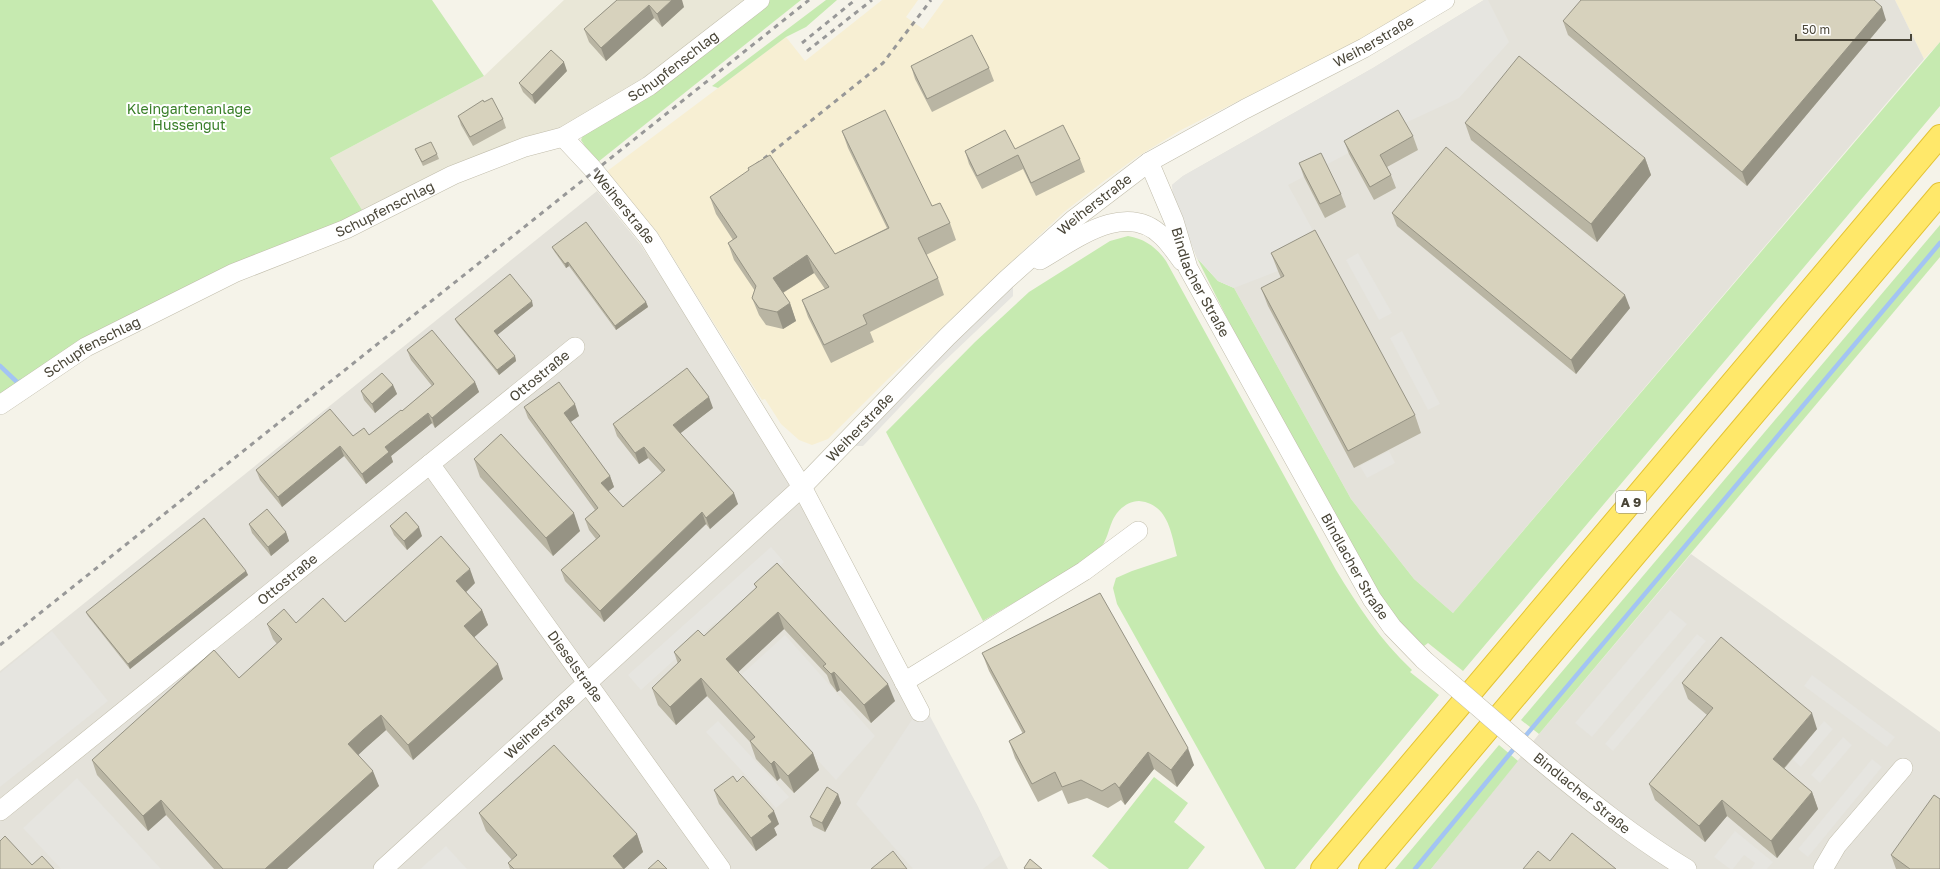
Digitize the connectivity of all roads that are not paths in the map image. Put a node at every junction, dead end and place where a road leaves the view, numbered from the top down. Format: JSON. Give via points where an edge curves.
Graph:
{"nodes":[{"id":1,"x":760,"y":0,"type":"edge"},
{"id":2,"x":1445,"y":0,"type":"edge"},
{"id":3,"x":1940,"y":136,"type":"edge"},
{"id":4,"x":563,"y":137,"type":"junction"},
{"id":5,"x":1150,"y":162,"type":"junction"},
{"id":6,"x":1940,"y":194,"type":"edge"},
{"id":7,"x":1188,"y":268,"type":"junction"},
{"id":8,"x":1006,"y":280,"type":"junction"},
{"id":9,"x":575,"y":347,"type":"dead end"},
{"id":10,"x":0,"y":405,"type":"edge"},
{"id":11,"x":430,"y":464,"type":"junction"},
{"id":12,"x":802,"y":487,"type":"junction"},
{"id":13,"x":1138,"y":531,"type":"dead end"},
{"id":14,"x":588,"y":682,"type":"junction"},
{"id":15,"x":904,"y":682,"type":"junction"},
{"id":16,"x":920,"y":712,"type":"dead end"},
{"id":17,"x":1903,"y":768,"type":"dead end"},
{"id":18,"x":0,"y":811,"type":"edge"},
{"id":19,"x":383,"y":869,"type":"edge"},
{"id":20,"x":721,"y":869,"type":"edge"},
{"id":21,"x":1322,"y":869,"type":"edge"},
{"id":22,"x":1370,"y":869,"type":"edge"},
{"id":23,"x":1687,"y":869,"type":"edge"},
{"id":24,"x":1823,"y":869,"type":"edge"}],
"edges":[{"from":1,"to":4,"type":"street","name":"Schupfenschlag","via":[[649,86]]},
{"from":2,"to":5,"type":"street","name":"Weiherstraße","via":[[1364,48],[1245,109]]},
{"from":3,"to":21,"type":"highway","number":"A 9"},
{"from":4,"to":10,"type":"street","name":"Schupfenschlag","via":[[524,147],[452,176],[346,228],[234,273],[86,348]]},
{"from":4,"to":12,"type":"street","name":"Weiherstraße","via":[[649,238]]},
{"from":5,"to":7,"type":"street","name":"Bindlacher Straße","via":[[1174,221]]},
{"from":5,"to":8,"type":"street","name":"Weiherstraße","via":[[1073,220]]},
{"from":6,"to":22,"type":"highway","number":"A 9"},
{"from":7,"to":8,"type":"street","via":[[1162,236],[1153,230],[1142,224],[1112,222],[1095,228]]},
{"from":7,"to":23,"type":"street","name":"Bindlacher Straße","bridge":true,"via":[[1351,563],[1392,627],[1424,660],[1597,808]]},
{"from":8,"to":12,"type":"street","name":"Weiherstraße","via":[[947,337]]},
{"from":9,"to":11,"type":"street","name":"Ottostraße"},
{"from":11,"to":14,"type":"street","name":"Dieselstraße"},
{"from":11,"to":18,"type":"street","name":"Ottostraße"},
{"from":12,"to":14,"type":"street","name":"Weiherstraße"},
{"from":12,"to":15,"type":"street","name":"Weiherstraße"},
{"from":13,"to":15,"type":"street","via":[[1084,571]]},
{"from":14,"to":19,"type":"street","name":"Weiherstraße"},
{"from":14,"to":20,"type":"street","name":"Dieselstraße"},
{"from":15,"to":16,"type":"street","name":"Weiherstraße"},
{"from":17,"to":24,"type":"street","via":[[1837,845]]}]}
